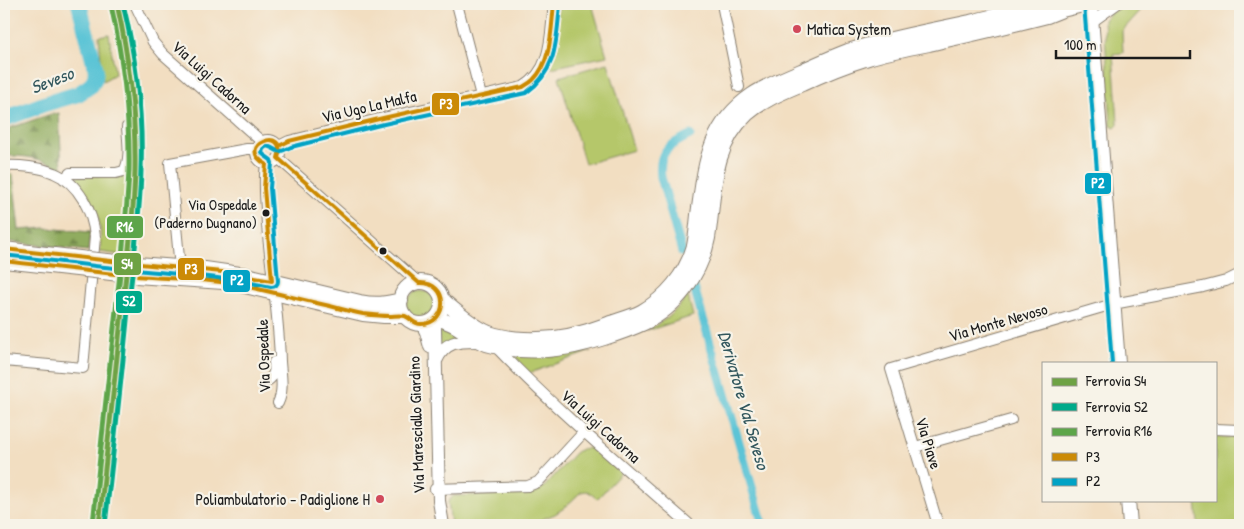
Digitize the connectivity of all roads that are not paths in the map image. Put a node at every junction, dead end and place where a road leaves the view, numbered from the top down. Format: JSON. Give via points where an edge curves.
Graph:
{"nodes":[{"id":1,"x":134,"y":4,"type":"edge"},
{"id":2,"x":457,"y":4,"type":"edge"},
{"id":3,"x":554,"y":4,"type":"edge"},
{"id":4,"x":722,"y":4,"type":"edge"},
{"id":5,"x":1046,"y":4,"type":"edge"},
{"id":6,"x":1089,"y":4,"type":"edge"},
{"id":7,"x":1117,"y":4,"type":"edge"},
{"id":8,"x":1092,"y":22,"type":"junction"},
{"id":9,"x":739,"y":86,"type":"dead end"},
{"id":10,"x":482,"y":96,"type":"junction"},
{"id":11,"x":127,"y":127,"type":"dead end"},
{"id":12,"x":258,"y":145,"type":"junction"},
{"id":13,"x":279,"y":146,"type":"junction"},
{"id":14,"x":278,"y":158,"type":"junction"},
{"id":15,"x":266,"y":164,"type":"junction"},
{"id":16,"x":4,"y":166,"type":"edge"},
{"id":17,"x":64,"y":179,"type":"junction"},
{"id":18,"x":4,"y":249,"type":"edge"},
{"id":19,"x":179,"y":258,"type":"dead end"},
{"id":20,"x":4,"y":261,"type":"edge"},
{"id":21,"x":88,"y":269,"type":"junction"},
{"id":22,"x":1240,"y":274,"type":"edge"},
{"id":23,"x":419,"y":283,"type":"junction"},
{"id":24,"x":274,"y":287,"type":"junction"},
{"id":25,"x":442,"y":299,"type":"junction"},
{"id":26,"x":401,"y":300,"type":"junction"},
{"id":27,"x":1113,"y":304,"type":"junction"},
{"id":28,"x":276,"y":308,"type":"junction"},
{"id":29,"x":405,"y":316,"type":"junction"},
{"id":30,"x":436,"y":318,"type":"junction"},
{"id":31,"x":422,"y":324,"type":"junction"},
{"id":32,"x":479,"y":341,"type":"junction"},
{"id":33,"x":495,"y":346,"type":"junction"},
{"id":34,"x":436,"y":361,"type":"junction"},
{"id":35,"x":4,"y":362,"type":"edge"},
{"id":36,"x":1118,"y":362,"type":"edge"},
{"id":37,"x":891,"y":369,"type":"joint"},
{"id":38,"x":267,"y":381,"type":"dead end"},
{"id":39,"x":278,"y":403,"type":"dead end"},
{"id":40,"x":1012,"y":420,"type":"dead end"},
{"id":41,"x":1216,"y":430,"type":"edge"},
{"id":42,"x":1240,"y":430,"type":"edge"},
{"id":43,"x":584,"y":432,"type":"junction"},
{"id":44,"x":915,"y":447,"type":"junction"},
{"id":45,"x":437,"y":489,"type":"junction"},
{"id":46,"x":1128,"y":502,"type":"edge"},
{"id":47,"x":439,"y":525,"type":"edge"},
{"id":48,"x":443,"y":525,"type":"edge"},
{"id":49,"x":690,"y":525,"type":"edge"},
{"id":50,"x":938,"y":525,"type":"edge"},
{"id":51,"x":1130,"y":525,"type":"edge"}],
"edges":[{"from":1,"to":12,"type":"street","name":"Via Luigi Cadorna","via":[[153,42],[163,54]]},
{"from":2,"to":10,"type":"street"},
{"from":3,"to":10,"type":"street","name":"Via Ugo La Malfa","via":[[546,62],[537,77],[523,87]]},
{"from":4,"to":9,"type":"street"},
{"from":5,"to":25,"type":"main road","via":[[847,52],[752,95],[727,118],[713,142],[689,259],[673,285],[639,313],[574,335],[521,338],[489,332]]},
{"from":6,"to":8,"type":"main road"},
{"from":6,"to":33,"type":"main road","via":[[869,57],[772,97],[748,114],[724,145],[706,250],[692,280],[672,305],[645,323],[576,347],[521,351]]},
{"from":7,"to":8,"type":"street"},
{"from":8,"to":27,"type":"main road"},
{"from":10,"to":13,"type":"street","name":"Via Ugo La Malfa"},
{"from":11,"to":17,"type":"street","via":[[128,159],[124,171],[70,173]]},
{"from":12,"to":13,"type":"street","via":[[268,139]]},
{"from":12,"to":15,"type":"street","via":[[257,158]]},
{"from":12,"to":19,"type":"street","via":[[170,163]]},
{"from":13,"to":14,"type":"street"},
{"from":14,"to":15,"type":"street"},
{"from":14,"to":23,"type":"street"},
{"from":15,"to":24,"type":"street","name":"Via Ospedale","via":[[264,188]]},
{"from":16,"to":17,"type":"street","via":[[42,170]]},
{"from":17,"to":21,"type":"street","via":[[80,196],[93,221],[95,237]]},
{"from":18,"to":21,"type":"main road"},
{"from":20,"to":21,"type":"main road"},
{"from":21,"to":24,"type":"main road","bridge":true,"via":[[137,270]]},
{"from":21,"to":35,"type":"street","via":[[83,368]]},
{"from":22,"to":27,"type":"street","name":"Via Monte Nevoso","via":[[1214,285]]},
{"from":23,"to":25,"type":"main road","via":[[432,285]]},
{"from":23,"to":26,"type":"main road","via":[[408,287]]},
{"from":24,"to":26,"type":"main road","via":[[375,305]]},
{"from":24,"to":28,"type":"street","name":"Via Ospedale"},
{"from":24,"to":29,"type":"main road","via":[[363,314]]},
{"from":25,"to":30,"type":"main road","via":[[441,311]]},
{"from":26,"to":29,"type":"main road"},
{"from":27,"to":36,"type":"main road"},
{"from":27,"to":37,"type":"street","name":"Via Monte Nevoso"},
{"from":28,"to":38,"type":"street","name":"Via Ospedale","via":[[271,316],[275,372]]},
{"from":28,"to":39,"type":"street","name":"Via Ospedale","via":[[282,394]]},
{"from":29,"to":31,"type":"main road"},
{"from":30,"to":31,"type":"main road"},
{"from":30,"to":32,"type":"main road","via":[[446,320]]},
{"from":30,"to":34,"type":"street","name":"Via Maresciallo Giardino"},
{"from":31,"to":45,"type":"street","name":"Via Maresciallo Giardino","via":[[431,352]]},
{"from":32,"to":33,"type":"main road"},
{"from":32,"to":34,"type":"street","name":"Via Maresciallo Giardino","via":[[453,343],[442,351]]},
{"from":33,"to":43,"type":"street","name":"Via Luigi Cadorna"},
{"from":34,"to":45,"type":"street","name":"Via Maresciallo Giardino"},
{"from":37,"to":44,"type":"street","name":"Via Piave"},
{"from":40,"to":44,"type":"street"},
{"from":41,"to":42,"type":"street"},
{"from":43,"to":45,"type":"street","via":[[532,485]]},
{"from":43,"to":49,"type":"street","name":"Via Luigi Cadorna"},
{"from":44,"to":50,"type":"street","name":"Via Piave"},
{"from":45,"to":47,"type":"street","name":"Via Maresciallo Giardino","via":[[435,501]]},
{"from":45,"to":48,"type":"street","name":"Via Maresciallo Giardino"},
{"from":46,"to":51,"type":"main road"}]}
